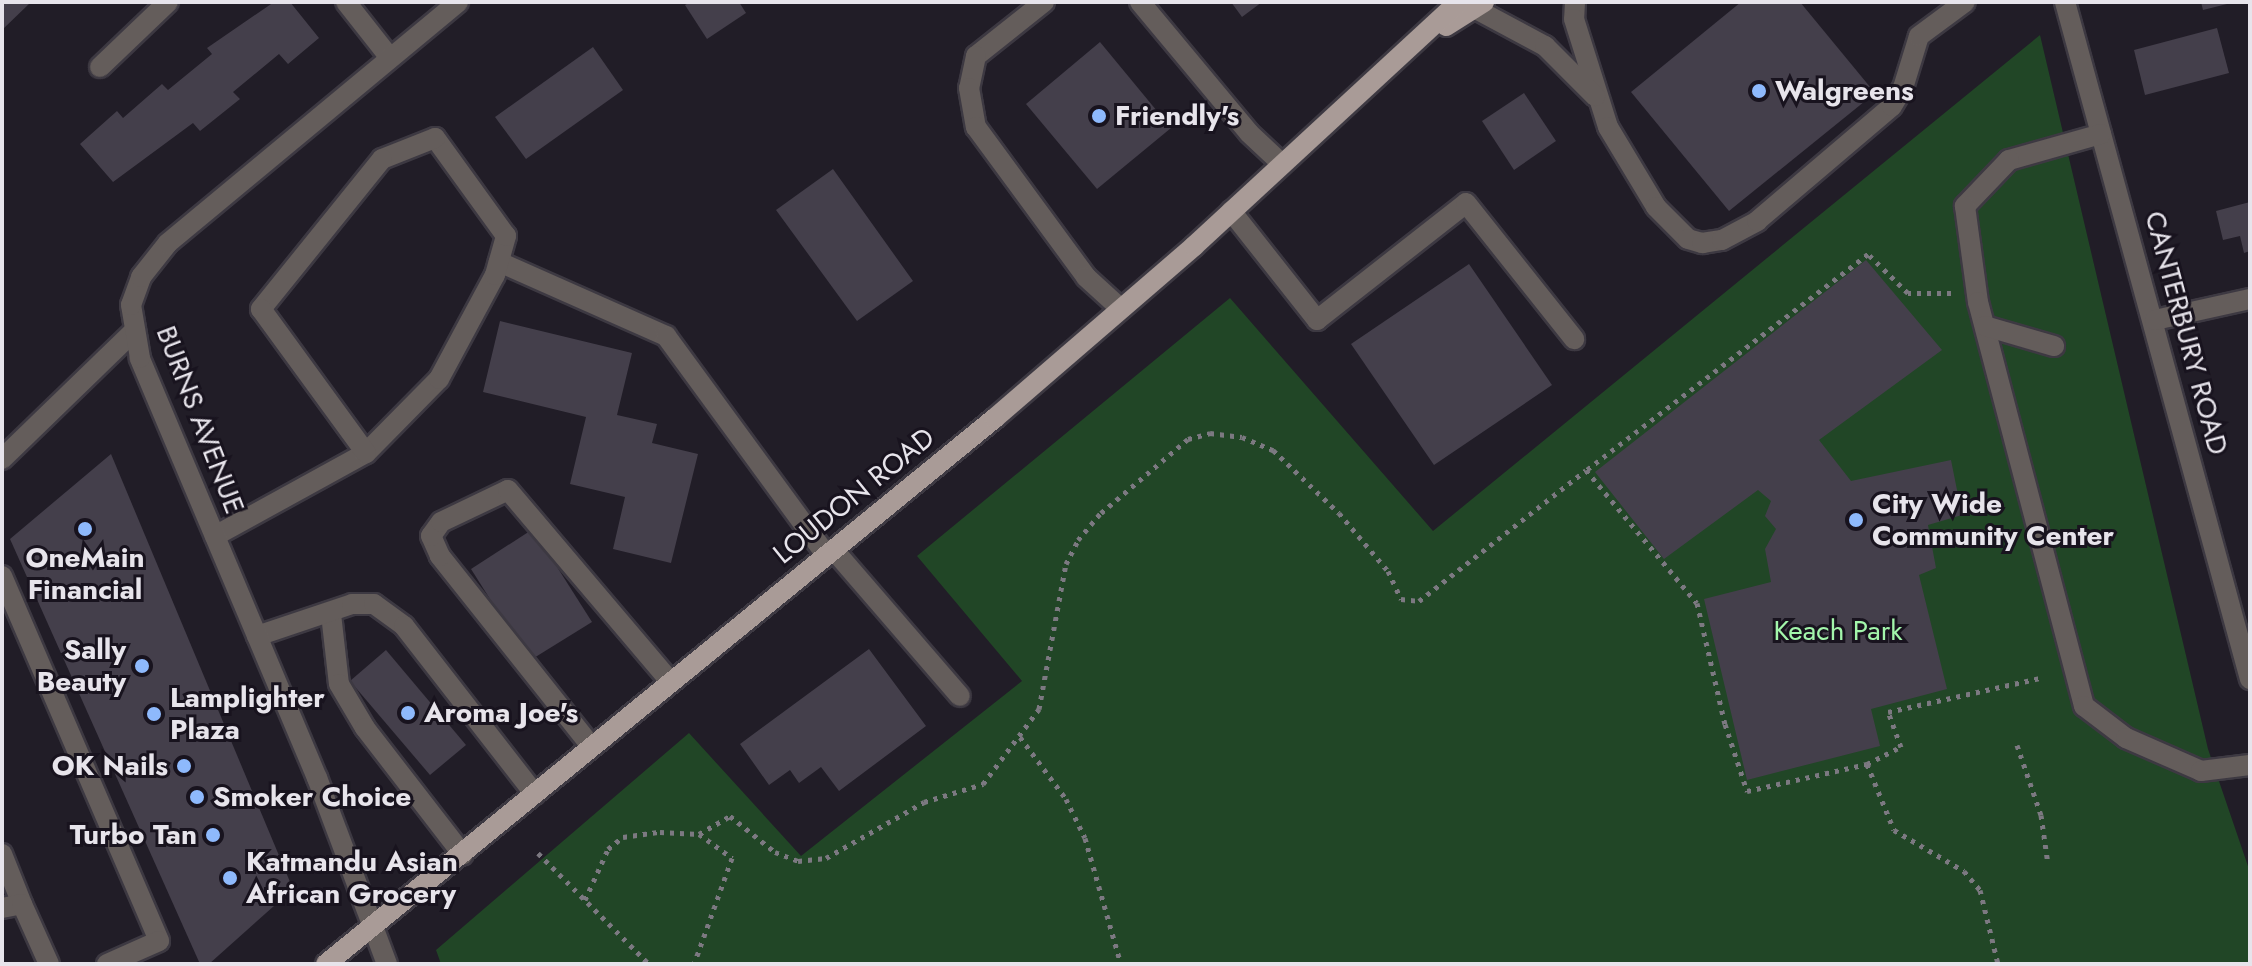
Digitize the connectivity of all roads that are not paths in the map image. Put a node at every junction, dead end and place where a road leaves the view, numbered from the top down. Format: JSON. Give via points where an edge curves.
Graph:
{"nodes":[{"id":1,"x":168,"y":2,"type":"edge"},
{"id":2,"x":346,"y":2,"type":"edge"},
{"id":3,"x":458,"y":2,"type":"edge"},
{"id":4,"x":1044,"y":2,"type":"edge"},
{"id":5,"x":1140,"y":2,"type":"edge"},
{"id":6,"x":1575,"y":2,"type":"edge"},
{"id":7,"x":1965,"y":2,"type":"edge"},
{"id":8,"x":2065,"y":2,"type":"edge"},
{"id":9,"x":1472,"y":4,"type":"edge"},
{"id":10,"x":390,"y":58,"type":"junction"},
{"id":11,"x":100,"y":67,"type":"dead end"},
{"id":12,"x":1595,"y":96,"type":"junction"},
{"id":13,"x":2101,"y":134,"type":"junction"},
{"id":14,"x":1282,"y":164,"type":"junction"},
{"id":15,"x":1231,"y":211,"type":"junction"},
{"id":16,"x":499,"y":262,"type":"junction"},
{"id":17,"x":2250,"y":299,"type":"edge"},
{"id":18,"x":1121,"y":309,"type":"junction"},
{"id":19,"x":2155,"y":320,"type":"junction"},
{"id":20,"x":1985,"y":326,"type":"junction"},
{"id":21,"x":133,"y":332,"type":"junction"},
{"id":22,"x":1574,"y":339,"type":"dead end"},
{"id":23,"x":2054,"y":346,"type":"dead end"},
{"id":24,"x":366,"y":453,"type":"junction"},
{"id":25,"x":2,"y":459,"type":"edge"},
{"id":26,"x":215,"y":536,"type":"junction"},
{"id":27,"x":830,"y":552,"type":"junction"},
{"id":28,"x":2,"y":576,"type":"edge"},
{"id":29,"x":331,"y":614,"type":"junction"},
{"id":30,"x":257,"y":636,"type":"junction"},
{"id":31,"x":2250,"y":679,"type":"edge"},
{"id":32,"x":670,"y":681,"type":"junction"},
{"id":33,"x":960,"y":696,"type":"dead end"},
{"id":34,"x":591,"y":746,"type":"junction"},
{"id":35,"x":2250,"y":765,"type":"edge"},
{"id":36,"x":535,"y":794,"type":"junction"},
{"id":37,"x":2,"y":854,"type":"edge"},
{"id":38,"x":463,"y":855,"type":"junction"},
{"id":39,"x":12,"y":906,"type":"edge"},
{"id":40,"x":373,"y":926,"type":"junction"},
{"id":41,"x":49,"y":964,"type":"edge"},
{"id":42,"x":107,"y":964,"type":"edge"},
{"id":43,"x":326,"y":964,"type":"edge"},
{"id":44,"x":387,"y":964,"type":"edge"}],
"edges":[{"from":1,"to":11,"type":"street"},
{"from":2,"to":10,"type":"street"},
{"from":3,"to":10,"type":"street","name":"BURNS AVENUE"},
{"from":4,"to":18,"type":"street","via":[[976,56],[969,88],[976,127],[1086,277]]},
{"from":5,"to":14,"type":"street","via":[[1249,133]]},
{"from":6,"to":12,"type":"street","via":[[1574,19]]},
{"from":7,"to":12,"type":"street","via":[[1919,36],[1892,106],[1757,221],[1722,240],[1688,239],[1656,207]]},
{"from":8,"to":13,"type":"street","name":"CANTERBURY ROAD"},
{"from":9,"to":12,"type":"street","via":[[1545,46]]},
{"from":9,"to":14,"type":"main road","name":"LOUDON ROAD","via":[[1402,54]]},
{"from":10,"to":21,"type":"street","name":"BURNS AVENUE","via":[[168,243],[141,277],[131,305]]},
{"from":13,"to":19,"type":"street","name":"CANTERBURY ROAD"},
{"from":13,"to":20,"type":"street","via":[[2009,160],[1965,206]]},
{"from":14,"to":15,"type":"main road","name":"LOUDON ROAD"},
{"from":15,"to":18,"type":"main road","name":"LOUDON ROAD"},
{"from":15,"to":22,"type":"street","via":[[1317,320],[1466,203]]},
{"from":16,"to":24,"type":"street","via":[[439,379]]},
{"from":16,"to":24,"type":"street","via":[[506,236],[435,138],[382,159],[261,309]]},
{"from":16,"to":27,"type":"street","via":[[666,336]]},
{"from":17,"to":19,"type":"street"},
{"from":18,"to":27,"type":"main road","name":"LOUDON ROAD"},
{"from":19,"to":31,"type":"street","name":"CANTERBURY ROAD"},
{"from":20,"to":23,"type":"street"},
{"from":20,"to":35,"type":"street","via":[[2084,706],[2126,738],[2201,771]]},
{"from":21,"to":25,"type":"street"},
{"from":21,"to":26,"type":"street","name":"BURNS AVENUE"},
{"from":24,"to":26,"type":"street"},
{"from":26,"to":30,"type":"street","name":"BURNS AVENUE"},
{"from":27,"to":32,"type":"main road","name":"LOUDON ROAD"},
{"from":27,"to":33,"type":"street"},
{"from":28,"to":42,"type":"street","via":[[159,941]]},
{"from":29,"to":30,"type":"street"},
{"from":29,"to":36,"type":"street","via":[[352,604],[374,604],[404,626]]},
{"from":29,"to":38,"type":"street","via":[[339,684],[365,728]]},
{"from":30,"to":40,"type":"street","name":"BURNS AVENUE"},
{"from":32,"to":34,"type":"main road","name":"LOUDON ROAD"},
{"from":32,"to":34,"type":"street","via":[[508,490],[441,522],[431,536],[440,556]]},
{"from":34,"to":36,"type":"main road","name":"LOUDON ROAD"},
{"from":36,"to":38,"type":"main road","name":"LOUDON ROAD"},
{"from":37,"to":39,"type":"street"},
{"from":38,"to":40,"type":"main road","name":"LOUDON ROAD"},
{"from":39,"to":41,"type":"street"},
{"from":40,"to":43,"type":"main road","name":"LOUDON ROAD"},
{"from":40,"to":44,"type":"street","name":"BURNS AVENUE"}]}
